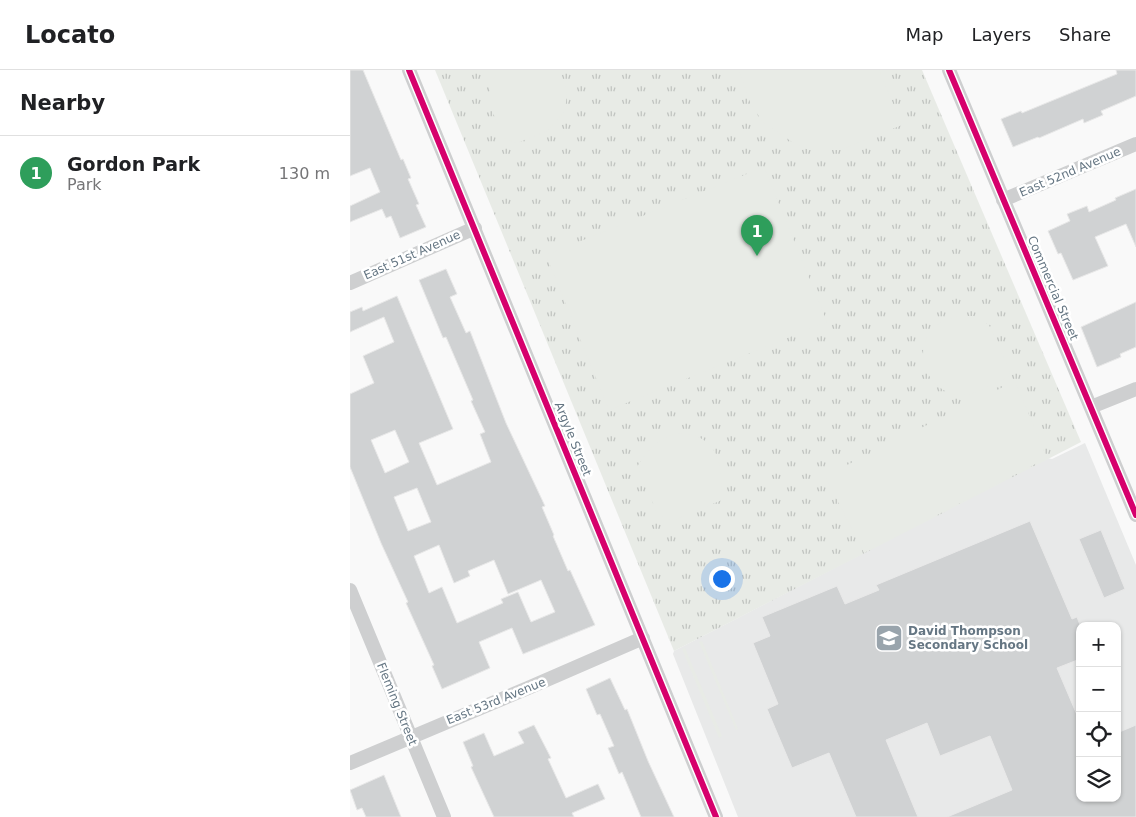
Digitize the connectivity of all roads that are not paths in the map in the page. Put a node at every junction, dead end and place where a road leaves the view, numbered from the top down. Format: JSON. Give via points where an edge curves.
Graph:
{"nodes":[{"id":1,"x":409,"y":70,"type":"edge"},
{"id":2,"x":949,"y":70,"type":"edge"},
{"id":3,"x":1136,"y":144,"type":"edge"},
{"id":4,"x":1003,"y":200,"type":"junction"},
{"id":5,"x":475,"y":228,"type":"junction"},
{"id":6,"x":350,"y":283,"type":"edge"},
{"id":7,"x":1136,"y":388,"type":"edge"},
{"id":8,"x":1091,"y":407,"type":"junction"},
{"id":9,"x":1136,"y":515,"type":"edge"},
{"id":10,"x":350,"y":590,"type":"edge"},
{"id":11,"x":642,"y":638,"type":"junction"},
{"id":12,"x":410,"y":736,"type":"junction"},
{"id":13,"x":350,"y":762,"type":"edge"},
{"id":14,"x":444,"y":817,"type":"edge"},
{"id":15,"x":716,"y":817,"type":"edge"}],
"edges":[{"from":1,"to":5,"type":"street","name":"Argyle Street"},
{"from":2,"to":4,"type":"street","name":"Commercial Street"},
{"from":3,"to":4,"type":"street","name":"East 52nd Avenue"},
{"from":4,"to":8,"type":"street","name":"Commercial Street"},
{"from":5,"to":6,"type":"street","name":"East 51st Avenue"},
{"from":5,"to":11,"type":"street","name":"Argyle Street"},
{"from":7,"to":8,"type":"street"},
{"from":8,"to":9,"type":"street","name":"Commercial Street"},
{"from":10,"to":12,"type":"street","name":"Fleming Street"},
{"from":11,"to":12,"type":"street","name":"East 53rd Avenue"},
{"from":11,"to":15,"type":"street","name":"Argyle Street"},
{"from":12,"to":13,"type":"street","name":"East 53rd Avenue"},
{"from":12,"to":14,"type":"street","name":"Fleming Street"}]}
